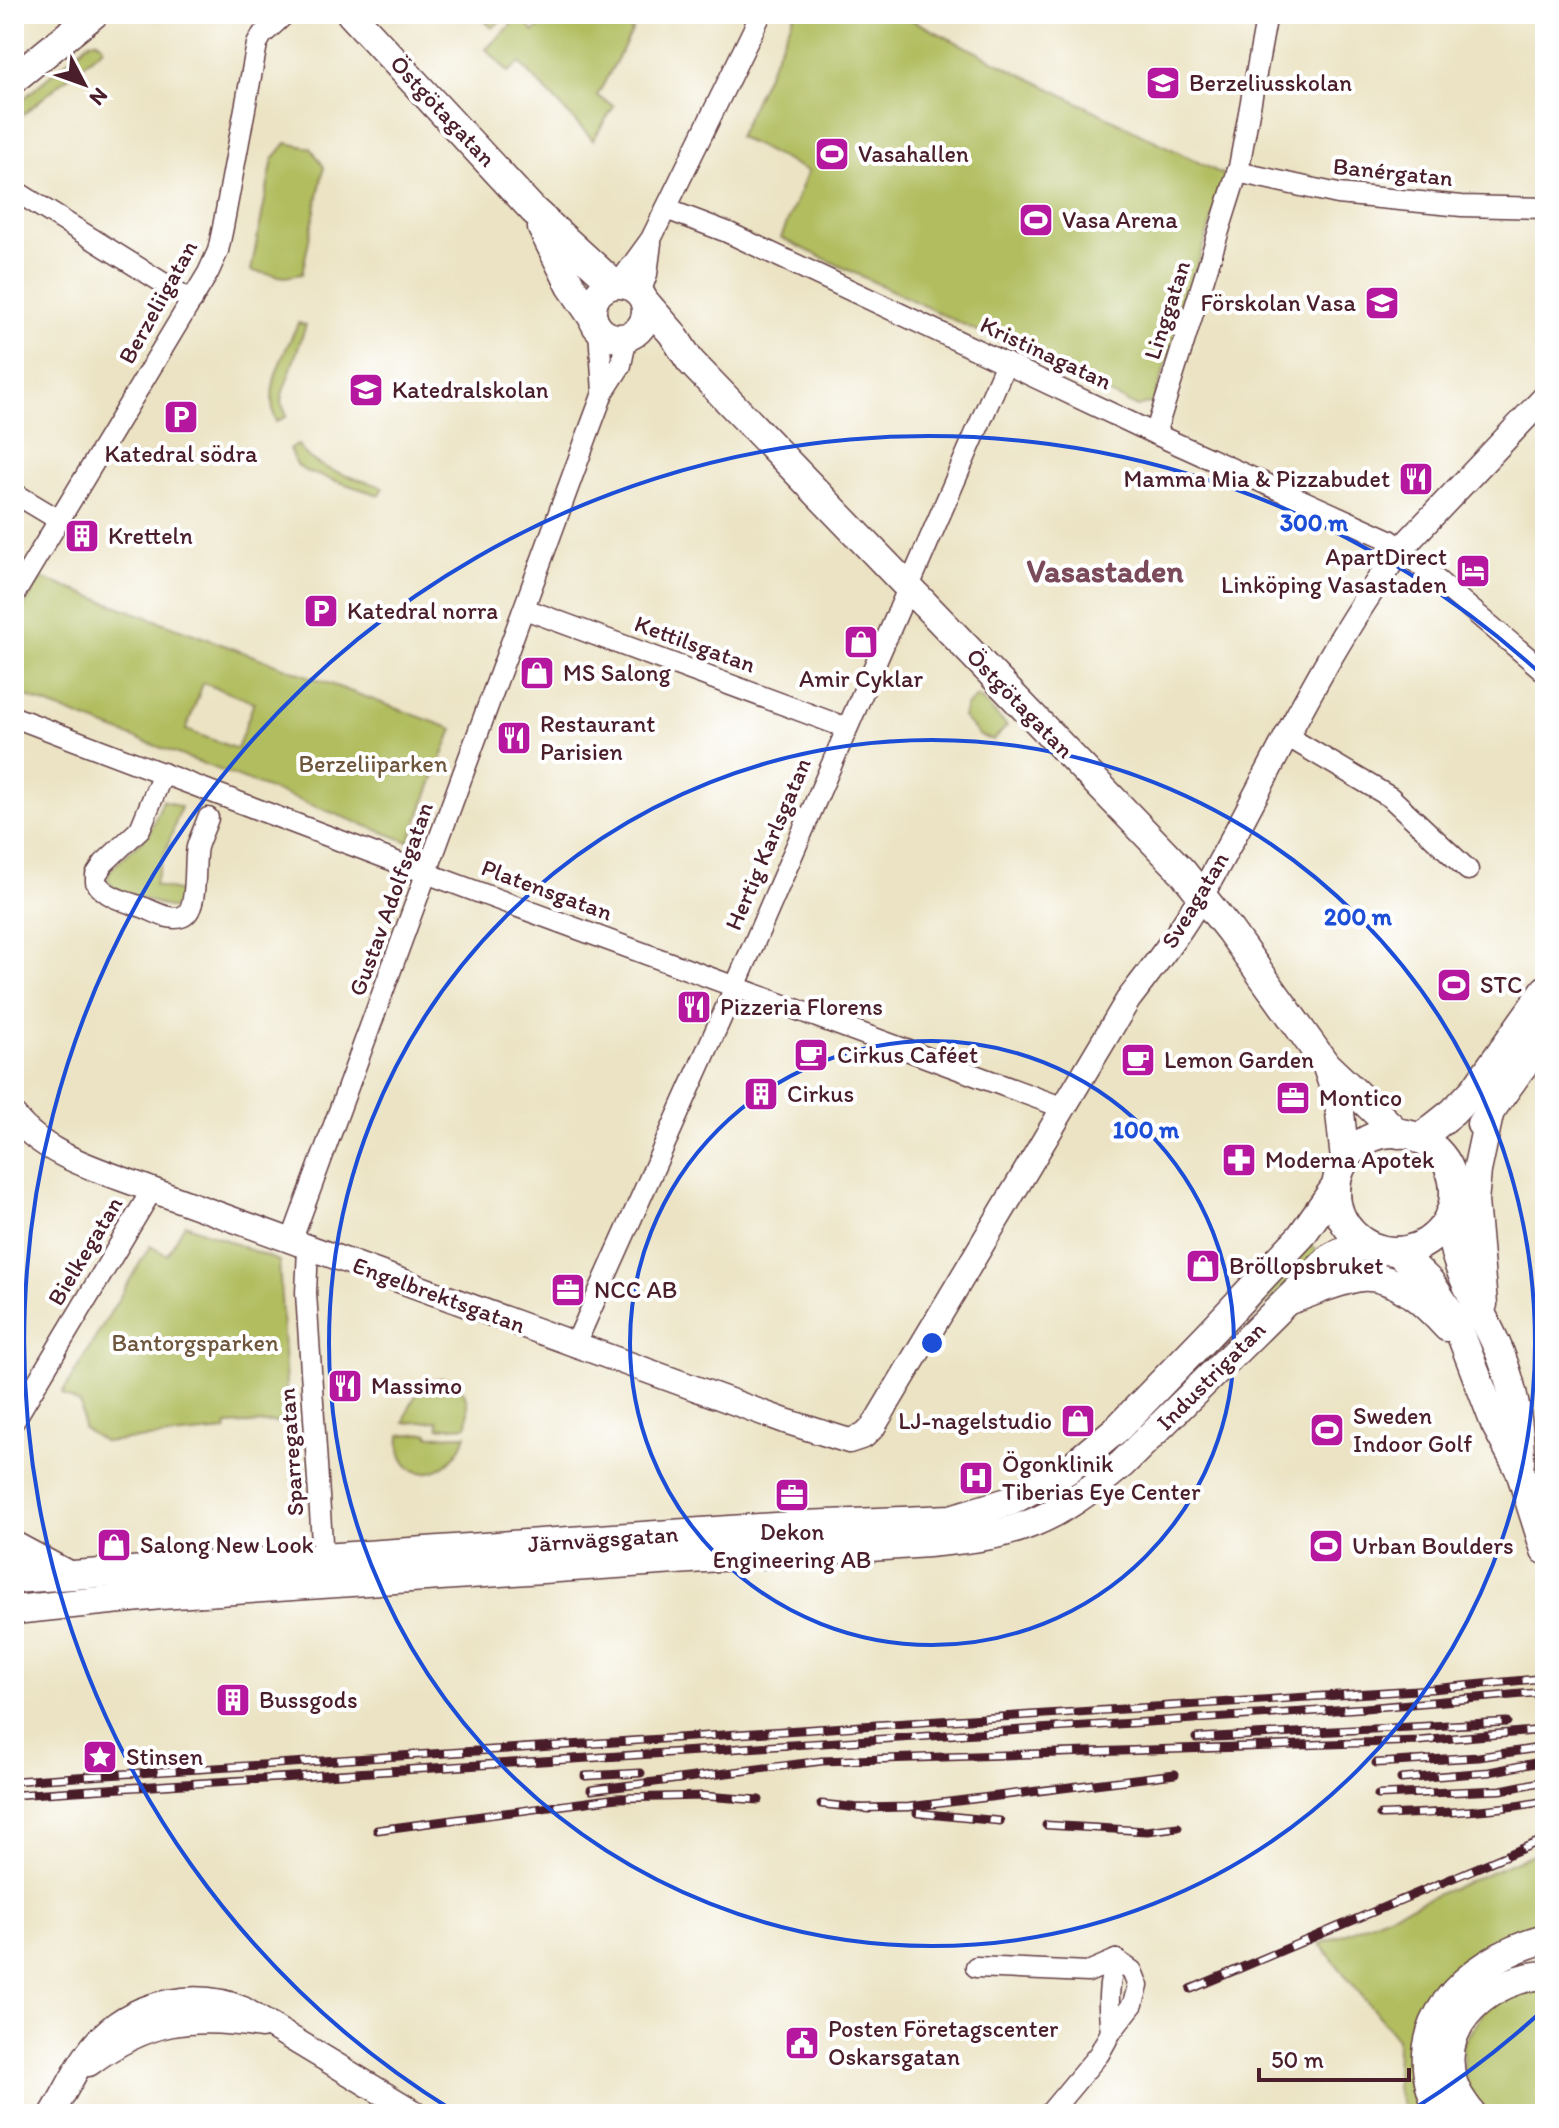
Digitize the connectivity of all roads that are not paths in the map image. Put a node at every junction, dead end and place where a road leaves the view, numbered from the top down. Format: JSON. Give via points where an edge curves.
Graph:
{"nodes":[{"id":1,"x":94,"y":14,"type":"edge"},
{"id":2,"x":285,"y":14,"type":"edge"},
{"id":3,"x":351,"y":14,"type":"edge"},
{"id":4,"x":761,"y":14,"type":"edge"},
{"id":5,"x":1267,"y":14,"type":"edge"},
{"id":6,"x":15,"y":79,"type":"edge"},
{"id":7,"x":1237,"y":172,"type":"junction"},
{"id":8,"x":14,"y":190,"type":"edge"},
{"id":9,"x":1545,"y":208,"type":"edge"},
{"id":10,"x":666,"y":209,"type":"junction"},
{"id":11,"x":533,"y":210,"type":"junction"},
{"id":12,"x":629,"y":291,"type":"junction"},
{"id":13,"x":192,"y":301,"type":"junction"},
{"id":14,"x":596,"y":324,"type":"junction"},
{"id":15,"x":629,"y":336,"type":"junction"},
{"id":16,"x":690,"y":361,"type":"junction"},
{"id":17,"x":1006,"y":363,"type":"junction"},
{"id":18,"x":603,"y":393,"type":"junction"},
{"id":19,"x":1545,"y":397,"type":"edge"},
{"id":20,"x":1155,"y":434,"type":"junction"},
{"id":21,"x":14,"y":493,"type":"edge"},
{"id":22,"x":59,"y":520,"type":"junction"},
{"id":23,"x":1401,"y":549,"type":"junction"},
{"id":24,"x":909,"y":588,"type":"junction"},
{"id":25,"x":14,"y":595,"type":"edge"},
{"id":26,"x":525,"y":609,"type":"junction"},
{"id":27,"x":1545,"y":672,"type":"edge"},
{"id":28,"x":14,"y":717,"type":"edge"},
{"id":29,"x":847,"y":728,"type":"junction"},
{"id":30,"x":1285,"y":735,"type":"junction"},
{"id":31,"x":163,"y":773,"type":"junction"},
{"id":32,"x":208,"y":818,"type":"dead end"},
{"id":33,"x":1468,"y":870,"type":"dead end"},
{"id":34,"x":428,"y":873,"type":"junction"},
{"id":35,"x":1202,"y":896,"type":"junction"},
{"id":36,"x":735,"y":987,"type":"junction"},
{"id":37,"x":1545,"y":990,"type":"edge"},
{"id":38,"x":1545,"y":1035,"type":"edge"},
{"id":39,"x":1326,"y":1065,"type":"junction"},
{"id":40,"x":1064,"y":1108,"type":"junction"},
{"id":41,"x":1490,"y":1110,"type":"junction"},
{"id":42,"x":14,"y":1116,"type":"edge"},
{"id":43,"x":1409,"y":1136,"type":"junction"},
{"id":44,"x":1340,"y":1173,"type":"junction"},
{"id":45,"x":1452,"y":1182,"type":"junction"},
{"id":46,"x":152,"y":1190,"type":"junction"},
{"id":47,"x":1449,"y":1215,"type":"junction"},
{"id":48,"x":299,"y":1245,"type":"junction"},
{"id":49,"x":1385,"y":1249,"type":"junction"},
{"id":50,"x":1284,"y":1302,"type":"junction"},
{"id":51,"x":1484,"y":1319,"type":"junction"},
{"id":52,"x":575,"y":1345,"type":"junction"},
{"id":53,"x":1467,"y":1349,"type":"junction"},
{"id":54,"x":1152,"y":1392,"type":"joint"},
{"id":55,"x":14,"y":1421,"type":"edge"},
{"id":56,"x":873,"y":1427,"type":"joint"},
{"id":57,"x":1520,"y":1471,"type":"junction"},
{"id":58,"x":1007,"y":1533,"type":"joint"},
{"id":59,"x":14,"y":1546,"type":"edge"},
{"id":60,"x":1545,"y":1550,"type":"edge"},
{"id":61,"x":323,"y":1558,"type":"junction"},
{"id":62,"x":69,"y":1575,"type":"junction"},
{"id":63,"x":14,"y":1579,"type":"edge"},
{"id":64,"x":14,"y":1610,"type":"edge"},
{"id":65,"x":1545,"y":1939,"type":"edge"},
{"id":66,"x":1116,"y":1960,"type":"junction"},
{"id":67,"x":976,"y":1967,"type":"dead end"},
{"id":68,"x":1545,"y":1975,"type":"edge"},
{"id":69,"x":1111,"y":2032,"type":"junction"},
{"id":70,"x":52,"y":2114,"type":"edge"},
{"id":71,"x":417,"y":2114,"type":"edge"},
{"id":72,"x":1049,"y":2114,"type":"edge"},
{"id":73,"x":1441,"y":2114,"type":"edge"},
{"id":74,"x":1472,"y":2114,"type":"edge"}],
"edges":[{"from":1,"to":6,"type":"main road"},
{"from":2,"to":13,"type":"street","name":"Berzeliigatan","via":[[257,44],[218,251]]},
{"from":3,"to":11,"type":"main road","name":"Östgötagatan"},
{"from":4,"to":10,"type":"street"},
{"from":5,"to":7,"type":"street","name":"Linggatan"},
{"from":7,"to":9,"type":"street","name":"Banérgatan","via":[[1338,194]]},
{"from":7,"to":20,"type":"street","name":"Linggatan"},
{"from":8,"to":13,"type":"street"},
{"from":10,"to":12,"type":"street"},
{"from":10,"to":17,"type":"street","name":"Kristinagatan","via":[[727,232]]},
{"from":11,"to":12,"type":"main road","name":"Östgötagatan"},
{"from":11,"to":14,"type":"main road","name":"Östgötagatan"},
{"from":12,"to":14,"type":"main road","via":[[596,296]]},
{"from":12,"to":15,"type":"main road","via":[[644,321]]},
{"from":12,"to":16,"type":"main road","name":"Östgötagatan","via":[[672,333]]},
{"from":13,"to":22,"type":"street","name":"Berzeliigatan"},
{"from":14,"to":15,"type":"main road","via":[[612,337]]},
{"from":14,"to":18,"type":"street","name":"Gustav Adolfsgatan"},
{"from":15,"to":16,"type":"main road","name":"Östgötagatan"},
{"from":15,"to":18,"type":"street","name":"Gustav Adolfsgatan","via":[[621,365]]},
{"from":16,"to":24,"type":"main road","name":"Östgötagatan"},
{"from":17,"to":20,"type":"street","name":"Kristinagatan"},
{"from":17,"to":24,"type":"street","name":"Hertig Karlsgatan"},
{"from":18,"to":26,"type":"street","name":"Gustav Adolfsgatan"},
{"from":19,"to":23,"type":"street","name":"Sveagatan"},
{"from":20,"to":23,"type":"street","name":"Kristinagatan"},
{"from":21,"to":22,"type":"street"},
{"from":22,"to":25,"type":"street","name":"Berzeliigatan"},
{"from":23,"to":27,"type":"street","name":"Kristinagatan"},
{"from":23,"to":30,"type":"street","name":"Sveagatan"},
{"from":24,"to":29,"type":"street","name":"Hertig Karlsgatan"},
{"from":24,"to":35,"type":"main road","name":"Östgötagatan"},
{"from":26,"to":29,"type":"street","name":"Kettilsgatan"},
{"from":26,"to":34,"type":"street","name":"Gustav Adolfsgatan"},
{"from":28,"to":31,"type":"street","name":"Platensgatan"},
{"from":29,"to":36,"type":"street","name":"Hertig Karlsgatan"},
{"from":30,"to":33,"type":"street","via":[[1390,797]]},
{"from":30,"to":35,"type":"street","name":"Sveagatan"},
{"from":31,"to":32,"type":"street","via":[[140,829],[96,875],[100,889],[171,918],[187,914],[193,902],[197,848]]},
{"from":31,"to":34,"type":"street","name":"Platensgatan"},
{"from":34,"to":36,"type":"street","name":"Platensgatan"},
{"from":34,"to":48,"type":"street","name":"Gustav Adolfsgatan"},
{"from":35,"to":39,"type":"main road","name":"Östgötagatan"},
{"from":35,"to":40,"type":"street","name":"Sveagatan","via":[[1128,1000]]},
{"from":36,"to":40,"type":"street","name":"Platensgatan"},
{"from":36,"to":52,"type":"street","name":"Hertig Karlsgatan"},
{"from":37,"to":43,"type":"main road","via":[[1474,1090],[1453,1112]]},
{"from":38,"to":41,"type":"main road"},
{"from":39,"to":43,"type":"main road","name":"Östgötagatan"},
{"from":39,"to":44,"type":"main road","name":"Östgötagatan","via":[[1339,1103]]},
{"from":40,"to":56,"type":"street","name":"Sveagatan"},
{"from":41,"to":45,"type":"main road","via":[[1464,1150]]},
{"from":41,"to":51,"type":"main road","via":[[1474,1201]]},
{"from":42,"to":46,"type":"street","name":"Engelbrektsgatan","via":[[58,1153]]},
{"from":43,"to":44,"type":"main road","via":[[1387,1134],[1363,1143]]},
{"from":43,"to":45,"type":"main road","via":[[1429,1144],[1444,1161]]},
{"from":44,"to":49,"type":"main road","via":[[1336,1201],[1348,1229]]},
{"from":44,"to":54,"type":"main road","name":"Industrigatan","via":[[1301,1236]]},
{"from":45,"to":47,"type":"main road"},
{"from":46,"to":48,"type":"street","name":"Engelbrektsgatan"},
{"from":46,"to":55,"type":"street","name":"Bielkegatan"},
{"from":47,"to":49,"type":"main road","via":[[1434,1237],[1410,1249]]},
{"from":47,"to":51,"type":"main road","via":[[1455,1261]]},
{"from":48,"to":52,"type":"street","name":"Engelbrektsgatan"},
{"from":48,"to":61,"type":"street","name":"Sparregatan"},
{"from":49,"to":50,"type":"main road","name":"Industrigatan","via":[[1339,1252]]},
{"from":49,"to":53,"type":"main road","via":[[1418,1269],[1442,1297]]},
{"from":50,"to":53,"type":"main road","via":[[1345,1281],[1383,1280],[1425,1305]]},
{"from":50,"to":58,"type":"main road","name":"Industrigatan","via":[[1111,1474],[1053,1515]]},
{"from":51,"to":57,"type":"main road","via":[[1515,1400]]},
{"from":52,"to":56,"type":"street","name":"Engelbrektsgatan","via":[[841,1440],[857,1440]]},
{"from":53,"to":57,"type":"main road","via":[[1495,1424]]},
{"from":54,"to":61,"type":"main road","name":"Järnvägsgatan","via":[[1066,1471],[1011,1501],[951,1519]]},
{"from":57,"to":60,"type":"main road"},
{"from":58,"to":64,"type":"main road","name":"Järnvägsgatan"},
{"from":59,"to":62,"type":"main road"},
{"from":61,"to":62,"type":"main road","name":"Järnvägsgatan"},
{"from":62,"to":63,"type":"main road","name":"Järnvägsgatan"},
{"from":65,"to":73,"type":"main road","via":[[1485,1964],[1466,1978],[1440,2012],[1427,2057],[1428,2079]]},
{"from":66,"to":67,"type":"street","via":[[1088,1972]]},
{"from":66,"to":69,"type":"street","via":[[1108,1981]]},
{"from":66,"to":69,"type":"street","via":[[1132,1971],[1138,1986],[1133,2004]]},
{"from":68,"to":74,"type":"main road","via":[[1488,1992],[1459,2026],[1452,2044],[1453,2082]]},
{"from":69,"to":72,"type":"street"},
{"from":70,"to":71,"type":"street","via":[[75,2075],[131,2036],[201,2020],[275,2028]]}]}
